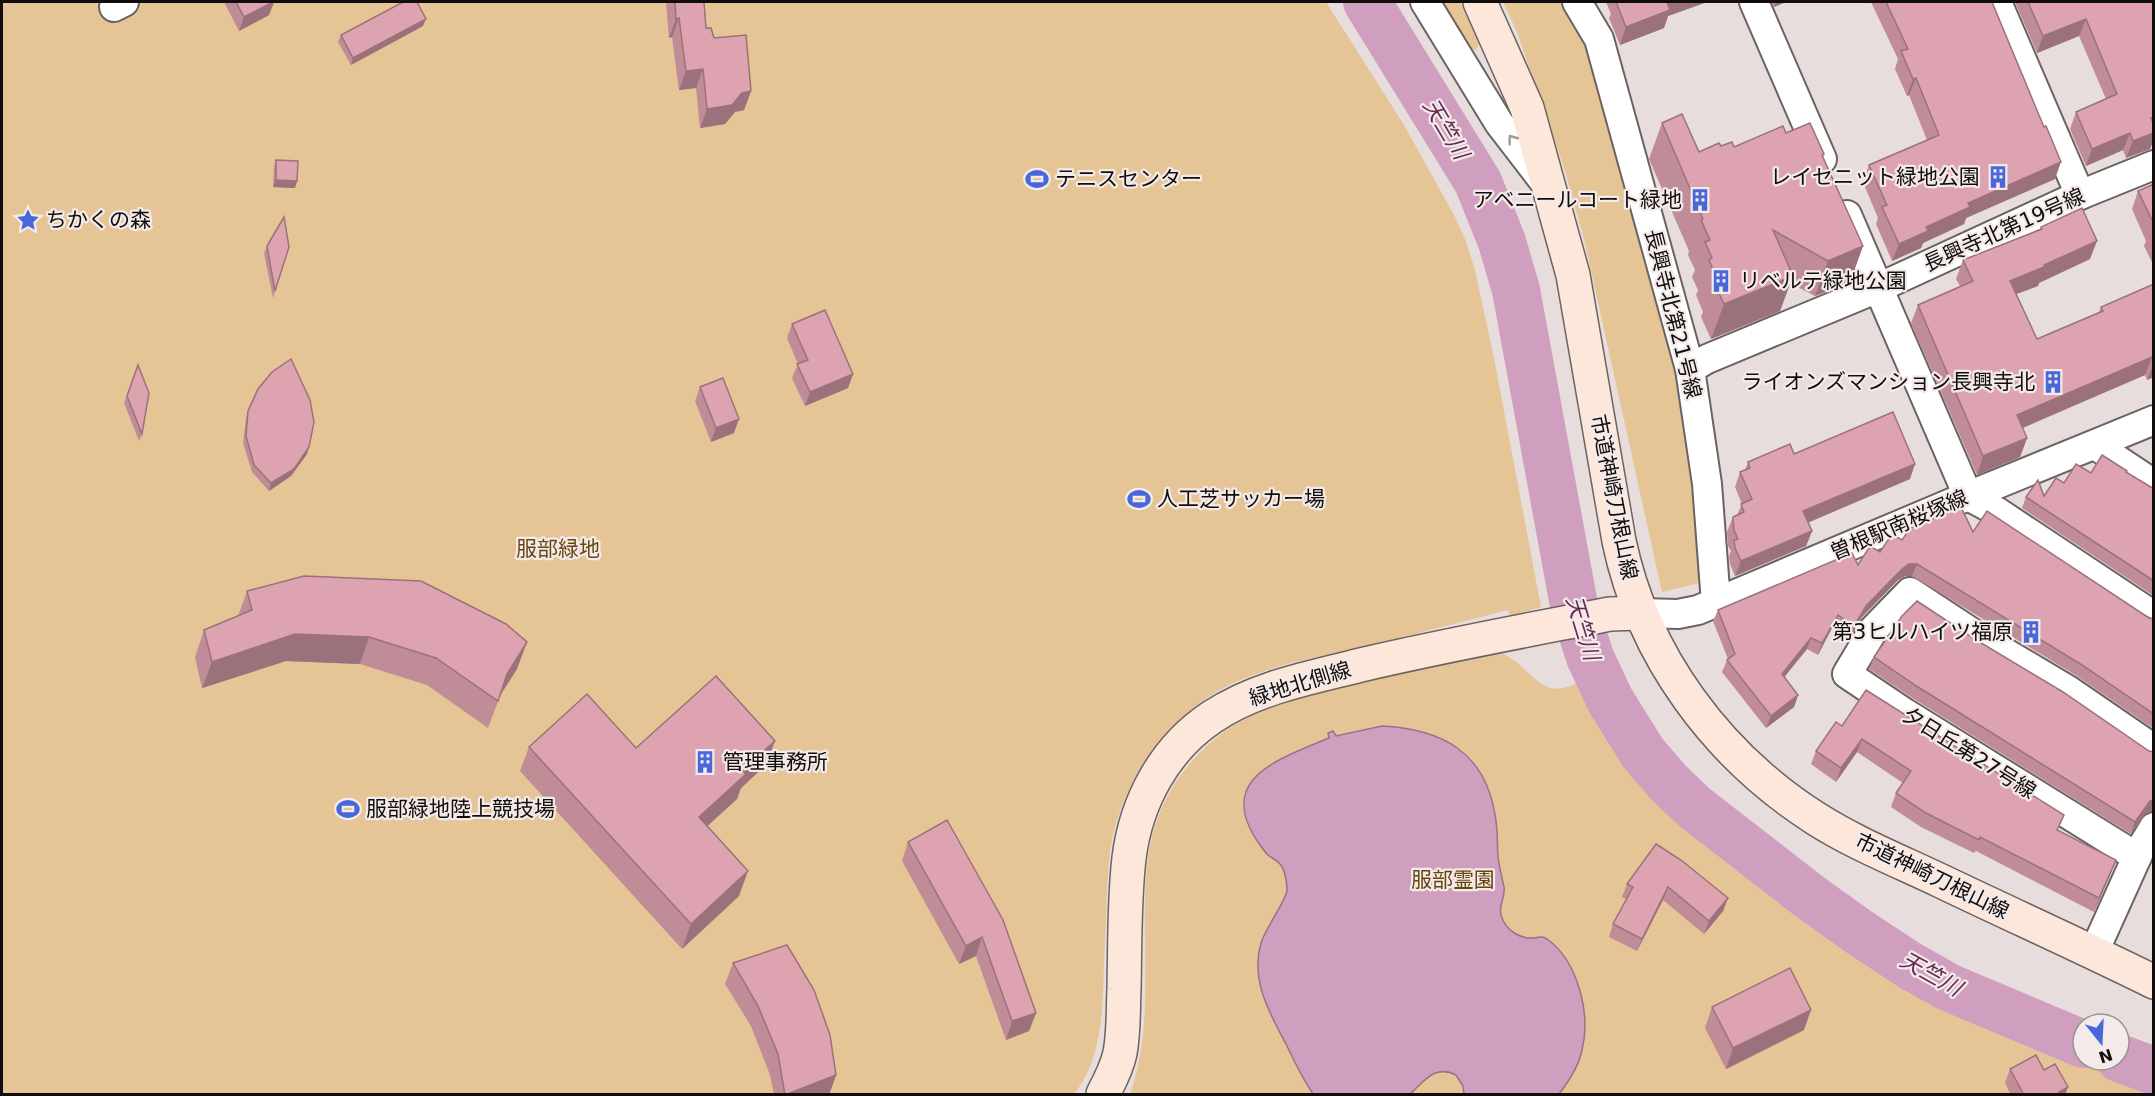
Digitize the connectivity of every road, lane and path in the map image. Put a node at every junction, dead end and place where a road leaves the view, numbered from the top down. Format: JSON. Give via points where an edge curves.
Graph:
{"nodes":[{"id":1,"x":1425,"y":2,"type":"edge"},
{"id":2,"x":1480,"y":2,"type":"edge"},
{"id":3,"x":1577,"y":2,"type":"edge"},
{"id":4,"x":1754,"y":2,"type":"edge"},
{"id":5,"x":1997,"y":2,"type":"edge"},
{"id":6,"x":2154,"y":165,"type":"edge"},
{"id":7,"x":1547,"y":186,"type":"junction"},
{"id":8,"x":2080,"y":195,"type":"junction"},
{"id":9,"x":1878,"y":288,"type":"junction"},
{"id":10,"x":1690,"y":369,"type":"junction"},
{"id":11,"x":2154,"y":420,"type":"edge"},
{"id":12,"x":2095,"y":445,"type":"junction"},
{"id":13,"x":2154,"y":484,"type":"edge"},
{"id":14,"x":1968,"y":496,"type":"junction"},
{"id":15,"x":1716,"y":603,"type":"junction"},
{"id":16,"x":1625,"y":614,"type":"junction"},
{"id":17,"x":2154,"y":616,"type":"edge"},
{"id":18,"x":2154,"y":748,"type":"edge"},
{"id":19,"x":2154,"y":827,"type":"edge"},
{"id":20,"x":2141,"y":867,"type":"edge"},
{"id":21,"x":2094,"y":952,"type":"junction"},
{"id":22,"x":2154,"y":982,"type":"edge"},
{"id":23,"x":1103,"y":1095,"type":"edge"}],
"edges":[{"from":7,"to":1,"type":"street","one_way":true,"via":[[1499,123]]},
{"from":2,"to":7,"type":"street","name":"市道神崎刀根山線","via":[[1527,108]]},
{"from":3,"to":10,"type":"street","name":"長興寺北第21号線","via":[[1599,39]]},
{"from":4,"to":9,"type":"street"},
{"from":5,"to":8,"type":"street"},
{"from":6,"to":8,"type":"street","name":"長興寺北第19号線"},
{"from":7,"to":16,"type":"street","name":"市道神崎刀根山線","via":[[1573,275],[1627,574]]},
{"from":8,"to":9,"type":"street","name":"長興寺北第19号線"},
{"from":9,"to":10,"type":"street","name":"長興寺北第19号線"},
{"from":9,"to":14,"type":"street"},
{"from":10,"to":15,"type":"street","name":"長興寺北第21号線","via":[[1707,484]]},
{"from":11,"to":12,"type":"street","name":"曽根駅南桜塚線"},
{"from":12,"to":13,"type":"street"},
{"from":12,"to":14,"type":"street","name":"曽根駅南桜塚線"},
{"from":14,"to":15,"type":"street","name":"曽根駅南桜塚線"},
{"from":14,"to":17,"type":"street"},
{"from":15,"to":16,"type":"street","name":"曽根駅南桜塚線","via":[[1687,614]]},
{"from":16,"to":21,"type":"street","name":"市道神崎刀根山線","via":[[1665,662],[1708,724],[1756,773],[1816,818]]},
{"from":16,"to":23,"type":"street","name":"緑地北側線","via":[[1409,654],[1271,688],[1210,718],[1158,772],[1135,824],[1127,885],[1123,1028],[1117,1064]]},
{"from":18,"to":20,"type":"street","name":"夕日丘第27号線","via":[[1910,592],[1874,629],[1847,674]]},
{"from":19,"to":20,"type":"street"},
{"from":20,"to":21,"type":"street"},
{"from":21,"to":22,"type":"street","name":"市道神崎刀根山線"}]}
